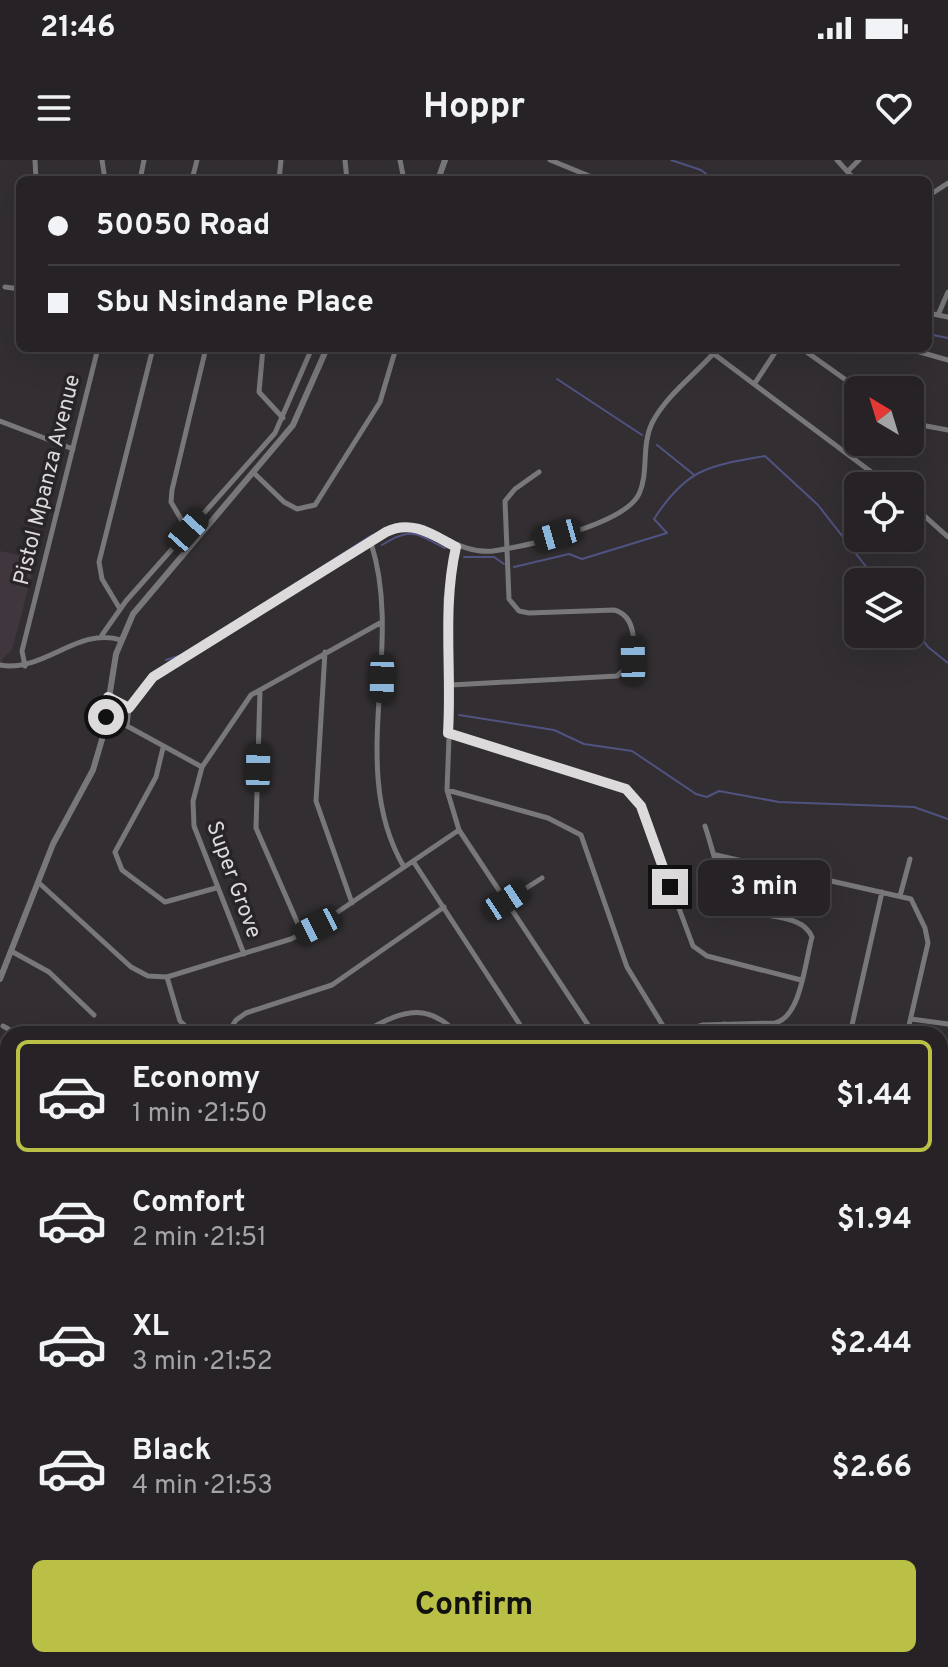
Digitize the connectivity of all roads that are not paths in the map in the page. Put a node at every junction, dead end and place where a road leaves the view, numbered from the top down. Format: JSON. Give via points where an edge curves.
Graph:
{"nodes":[{"id":1,"x":550,"y":160,"type":"edge"},
{"id":2,"x":837,"y":160,"type":"edge"},
{"id":3,"x":859,"y":160,"type":"edge"},
{"id":4,"x":848,"y":171,"type":"junction"},
{"id":5,"x":589,"y":176,"type":"edge"},
{"id":6,"x":852,"y":176,"type":"edge"},
{"id":7,"x":5,"y":287,"type":"dead end"},
{"id":8,"x":16,"y":288,"type":"edge"},
{"id":9,"x":948,"y":292,"type":"edge"},
{"id":10,"x":932,"y":314,"type":"edge"},
{"id":11,"x":938,"y":315,"type":"junction"},
{"id":12,"x":948,"y":317,"type":"edge"},
{"id":13,"x":97,"y":352,"type":"edge"},
{"id":14,"x":152,"y":352,"type":"edge"},
{"id":15,"x":205,"y":352,"type":"edge"},
{"id":16,"x":263,"y":352,"type":"edge"},
{"id":17,"x":310,"y":352,"type":"edge"},
{"id":18,"x":325,"y":352,"type":"edge"},
{"id":19,"x":395,"y":352,"type":"edge"},
{"id":20,"x":711,"y":352,"type":"edge"},
{"id":21,"x":775,"y":352,"type":"edge"},
{"id":22,"x":807,"y":352,"type":"edge"},
{"id":23,"x":920,"y":352,"type":"edge"},
{"id":24,"x":713,"y":354,"type":"junction"},
{"id":25,"x":948,"y":360,"type":"edge"},
{"id":26,"x":844,"y":379,"type":"edge"},
{"id":27,"x":755,"y":383,"type":"junction"},
{"id":28,"x":283,"y":418,"type":"junction"},
{"id":29,"x":0,"y":421,"type":"edge"},
{"id":30,"x":924,"y":426,"type":"edge"},
{"id":31,"x":948,"y":430,"type":"edge"},
{"id":32,"x":73,"y":449,"type":"junction"},
{"id":33,"x":539,"y":472,"type":"dead end"},
{"id":34,"x":872,"y":472,"type":"edge"},
{"id":35,"x":254,"y":473,"type":"junction"},
{"id":36,"x":924,"y":516,"type":"edge"},
{"id":37,"x":188,"y":531,"type":"junction"},
{"id":38,"x":948,"y":537,"type":"edge"},
{"id":39,"x":371,"y":543,"type":"junction"},
{"id":40,"x":456,"y":547,"type":"junction"},
{"id":41,"x":508,"y":549,"type":"junction"},
{"id":42,"x":120,"y":609,"type":"junction"},
{"id":43,"x":380,"y":623,"type":"junction"},
{"id":44,"x":102,"y":635,"type":"junction"},
{"id":45,"x":121,"y":640,"type":"junction"},
{"id":46,"x":325,"y":651,"type":"junction"},
{"id":47,"x":0,"y":665,"type":"edge"},
{"id":48,"x":25,"y":666,"type":"junction"},
{"id":49,"x":451,"y":685,"type":"junction"},
{"id":50,"x":260,"y":689,"type":"junction"},
{"id":51,"x":108,"y":697,"type":"junction"},
{"id":52,"x":129,"y":708,"type":"junction"},
{"id":53,"x":448,"y":733,"type":"junction"},
{"id":54,"x":163,"y":748,"type":"junction"},
{"id":55,"x":202,"y":767,"type":"junction"},
{"id":56,"x":447,"y":790,"type":"junction"},
{"id":57,"x":705,"y":826,"type":"dead end"},
{"id":58,"x":459,"y":830,"type":"junction"},
{"id":59,"x":715,"y":855,"type":"junction"},
{"id":60,"x":910,"y":859,"type":"dead end"},
{"id":61,"x":413,"y":861,"type":"junction"},
{"id":62,"x":404,"y":868,"type":"junction"},
{"id":63,"x":542,"y":878,"type":"dead end"},
{"id":64,"x":38,"y":882,"type":"junction"},
{"id":65,"x":217,"y":888,"type":"junction"},
{"id":66,"x":882,"y":892,"type":"junction"},
{"id":67,"x":900,"y":896,"type":"junction"},
{"id":68,"x":506,"y":901,"type":"junction"},
{"id":69,"x":352,"y":903,"type":"junction"},
{"id":70,"x":444,"y":907,"type":"junction"},
{"id":71,"x":302,"y":933,"type":"junction"},
{"id":72,"x":11,"y":951,"type":"junction"},
{"id":73,"x":244,"y":954,"type":"junction"},
{"id":74,"x":167,"y":977,"type":"junction"},
{"id":75,"x":0,"y":979,"type":"edge"},
{"id":76,"x":801,"y":980,"type":"junction"},
{"id":77,"x":94,"y":1015,"type":"dead end"},
{"id":78,"x":911,"y":1019,"type":"junction"},
{"id":79,"x":724,"y":1024,"type":"joint"},
{"id":80,"x":948,"y":1024,"type":"edge"},
{"id":81,"x":185,"y":1026,"type":"edge"},
{"id":82,"x":232,"y":1026,"type":"edge"},
{"id":83,"x":376,"y":1026,"type":"edge"},
{"id":84,"x":448,"y":1026,"type":"edge"},
{"id":85,"x":521,"y":1026,"type":"edge"},
{"id":86,"x":589,"y":1026,"type":"edge"},
{"id":87,"x":666,"y":1026,"type":"edge"},
{"id":88,"x":703,"y":1026,"type":"edge"},
{"id":89,"x":852,"y":1026,"type":"edge"},
{"id":90,"x":909,"y":1026,"type":"edge"}],
"edges":[{"from":1,"to":5,"type":"street"},
{"from":2,"to":4,"type":"street"},
{"from":3,"to":4,"type":"street"},
{"from":4,"to":6,"type":"street"},
{"from":7,"to":8,"type":"street"},
{"from":9,"to":11,"type":"street"},
{"from":10,"to":11,"type":"street"},
{"from":11,"to":12,"type":"street"},
{"from":13,"to":32,"type":"street","name":"Pistol Mpanza Avenue"},
{"from":14,"to":42,"type":"street","via":[[99,562],[102,579]]},
{"from":15,"to":37,"type":"street","via":[[172,490],[171,502]]},
{"from":16,"to":28,"type":"street","via":[[259,392]]},
{"from":17,"to":28,"type":"street"},
{"from":18,"to":35,"type":"street","via":[[293,425]]},
{"from":19,"to":35,"type":"street","via":[[380,402],[315,505],[297,509]]},
{"from":20,"to":24,"type":"street"},
{"from":21,"to":27,"type":"street"},
{"from":22,"to":26,"type":"street"},
{"from":23,"to":25,"type":"street"},
{"from":24,"to":27,"type":"street"},
{"from":24,"to":41,"type":"street","via":[[655,419],[644,444],[640,493],[632,504],[607,520]]},
{"from":27,"to":34,"type":"street"},
{"from":28,"to":37,"type":"street"},
{"from":29,"to":32,"type":"street"},
{"from":30,"to":31,"type":"street"},
{"from":32,"to":48,"type":"street","name":"Pistol Mpanza Avenue","via":[[22,651]]},
{"from":33,"to":41,"type":"street","via":[[505,501]]},
{"from":35,"to":45,"type":"street","via":[[148,595]]},
{"from":36,"to":38,"type":"street"},
{"from":37,"to":42,"type":"street"},
{"from":39,"to":40,"type":"street","via":[[403,526]]},
{"from":39,"to":43,"type":"street"},
{"from":39,"to":52,"type":"street","via":[[153,677]]},
{"from":40,"to":41,"type":"street"},
{"from":40,"to":49,"type":"street","via":[[446,599]]},
{"from":41,"to":49,"type":"street","via":[[509,599],[519,611],[614,610],[627,616],[632,625],[631,664],[617,676]]},
{"from":42,"to":44,"type":"street"},
{"from":43,"to":46,"type":"street","name":"Super Grove"},
{"from":43,"to":62,"type":"street","via":[[377,794]]},
{"from":44,"to":45,"type":"street"},
{"from":44,"to":48,"type":"street"},
{"from":45,"to":51,"type":"street"},
{"from":46,"to":50,"type":"street","name":"Super Grove"},
{"from":46,"to":69,"type":"street","via":[[316,801]]},
{"from":47,"to":48,"type":"street"},
{"from":49,"to":53,"type":"street"},
{"from":50,"to":55,"type":"street","name":"Super Grove","via":[[245,699]]},
{"from":50,"to":71,"type":"street","via":[[256,828]]},
{"from":51,"to":52,"type":"street"},
{"from":51,"to":64,"type":"street","via":[[93,770]]},
{"from":52,"to":54,"type":"street","via":[[126,721],[132,730]]},
{"from":53,"to":56,"type":"street"},
{"from":53,"to":76,"type":"street","via":[[626,789],[641,806],[693,946],[707,956]]},
{"from":54,"to":55,"type":"street"},
{"from":54,"to":65,"type":"street","via":[[156,777],[116,845],[117,861],[165,902]]},
{"from":55,"to":65,"type":"street","name":"Super Grove","via":[[193,816]]},
{"from":56,"to":58,"type":"street"},
{"from":56,"to":87,"type":"street","via":[[548,818],[581,835],[627,967]]},
{"from":57,"to":59,"type":"street"},
{"from":58,"to":61,"type":"street"},
{"from":58,"to":68,"type":"street"},
{"from":59,"to":66,"type":"street"},
{"from":59,"to":76,"type":"street","via":[[738,905],[807,929],[812,937]]},
{"from":60,"to":67,"type":"street"},
{"from":61,"to":62,"type":"street"},
{"from":61,"to":70,"type":"street"},
{"from":62,"to":69,"type":"street"},
{"from":63,"to":68,"type":"street"},
{"from":64,"to":72,"type":"street"},
{"from":64,"to":74,"type":"street","via":[[131,967],[148,976]]},
{"from":65,"to":73,"type":"street","name":"Super Grove"},
{"from":66,"to":67,"type":"street"},
{"from":66,"to":89,"type":"street"},
{"from":67,"to":78,"type":"street","via":[[914,902],[928,936]]},
{"from":68,"to":86,"type":"street"},
{"from":69,"to":71,"type":"street"},
{"from":70,"to":82,"type":"street","via":[[332,985],[246,1013]]},
{"from":70,"to":85,"type":"street"},
{"from":71,"to":73,"type":"street"},
{"from":72,"to":75,"type":"street"},
{"from":72,"to":77,"type":"street","via":[[49,972]]},
{"from":73,"to":74,"type":"street"},
{"from":74,"to":81,"type":"street"},
{"from":76,"to":79,"type":"street","via":[[787,1019]]},
{"from":78,"to":80,"type":"street"},
{"from":78,"to":90,"type":"street"},
{"from":79,"to":88,"type":"street"},
{"from":83,"to":84,"type":"street","via":[[405,1011],[437,1017]]}]}
